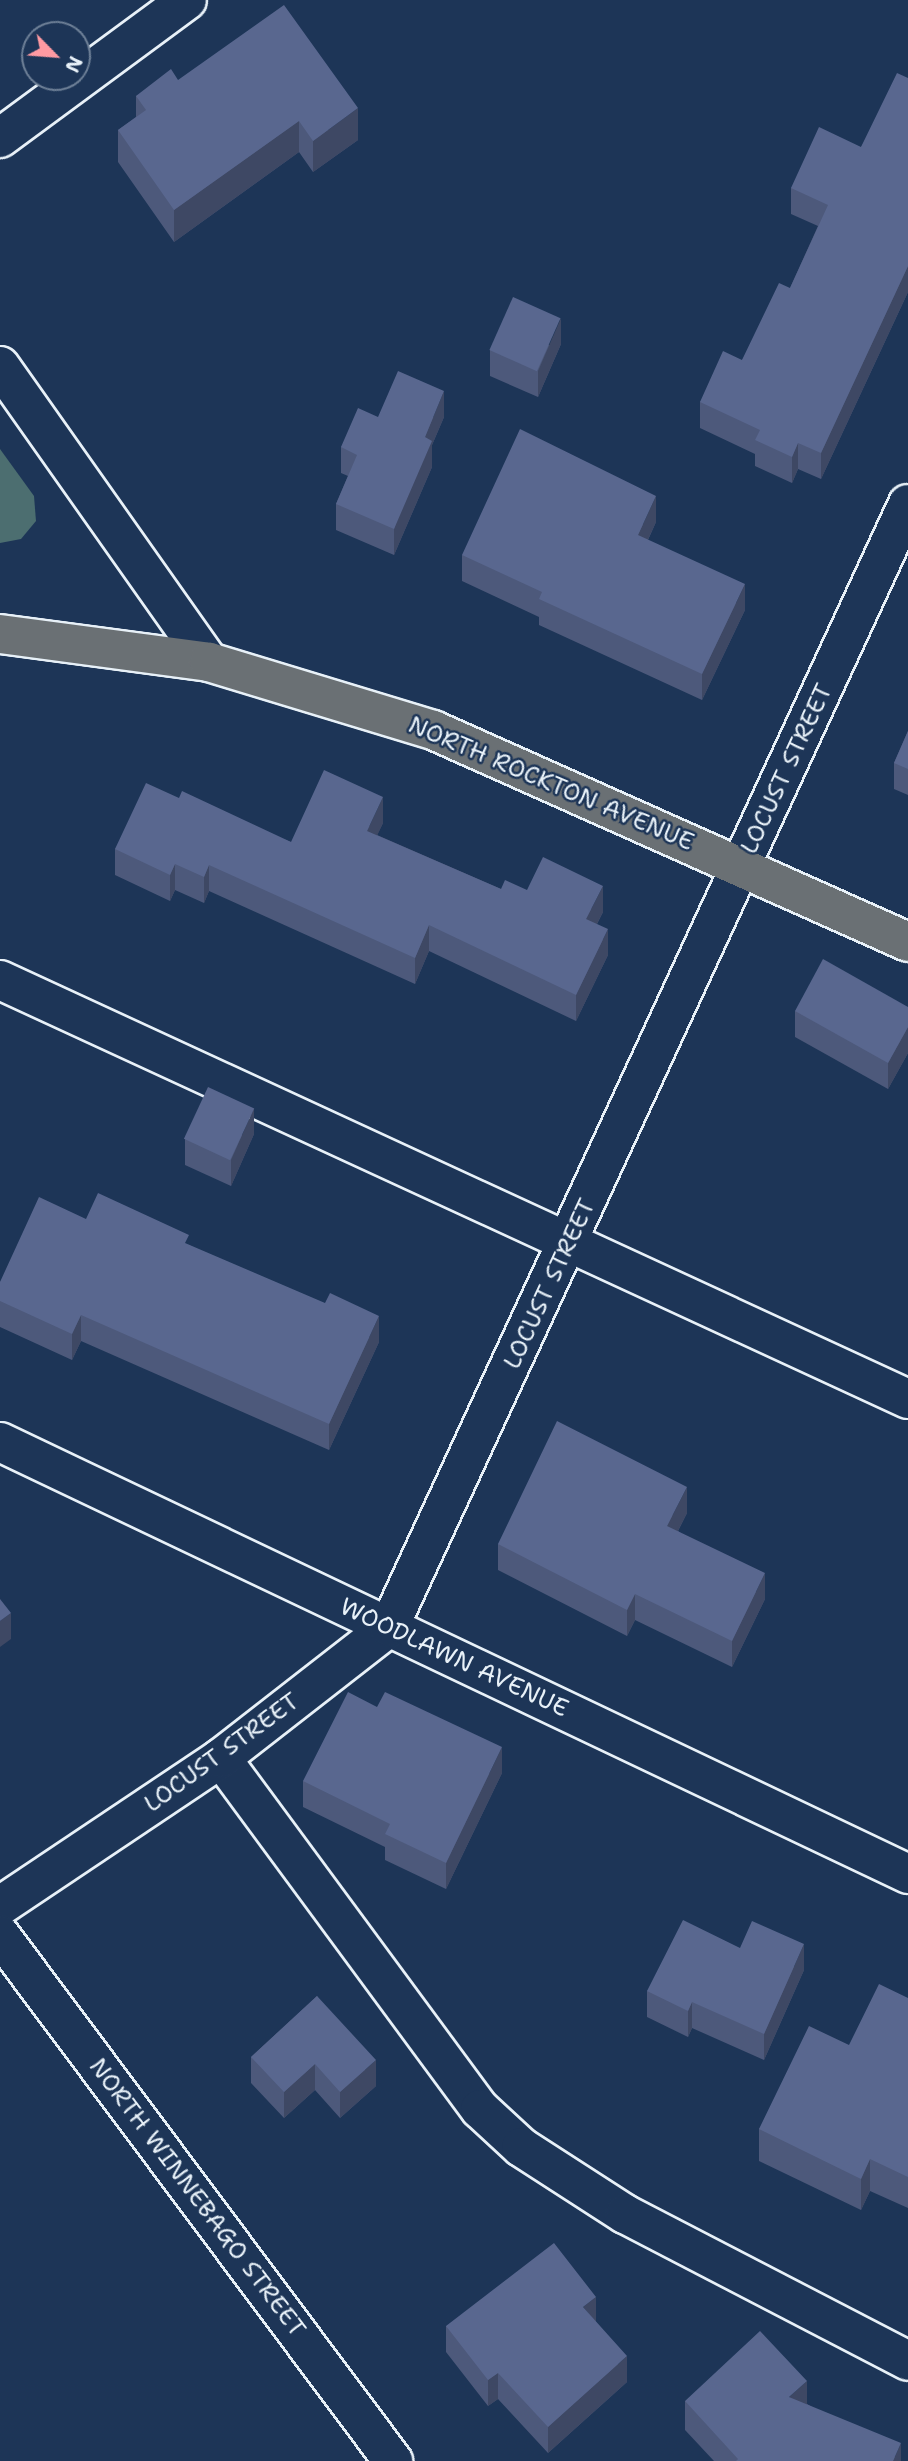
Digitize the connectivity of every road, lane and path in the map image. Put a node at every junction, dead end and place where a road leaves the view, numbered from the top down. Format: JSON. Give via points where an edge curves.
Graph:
{"nodes":[{"id":1,"x":187,"y":0,"type":"edge"},
{"id":2,"x":0,"y":138,"type":"edge"},
{"id":3,"x":0,"y":366,"type":"edge"},
{"id":4,"x":908,"y":504,"type":"edge"},
{"id":5,"x":0,"y":634,"type":"edge"},
{"id":6,"x":209,"y":662,"type":"junction"},
{"id":7,"x":743,"y":866,"type":"junction"},
{"id":8,"x":908,"y":942,"type":"edge"},
{"id":9,"x":0,"y":980,"type":"edge"},
{"id":10,"x":570,"y":1241,"type":"junction"},
{"id":11,"x":908,"y":1399,"type":"edge"},
{"id":12,"x":0,"y":1442,"type":"edge"},
{"id":13,"x":389,"y":1627,"type":"junction"},
{"id":14,"x":221,"y":1758,"type":"junction"},
{"id":15,"x":908,"y":1874,"type":"edge"},
{"id":16,"x":0,"y":1906,"type":"edge"},
{"id":17,"x":0,"y":1935,"type":"edge"},
{"id":18,"x":908,"y":2361,"type":"edge"},
{"id":19,"x":393,"y":2461,"type":"edge"}],
"edges":[{"from":1,"to":2,"type":"street"},
{"from":3,"to":6,"type":"street"},
{"from":4,"to":7,"type":"street","name":"LOCUST STREET"},
{"from":5,"to":6,"type":"main road","name":"NORTH ROCKTON AVENUE"},
{"from":6,"to":7,"type":"main road","name":"NORTH ROCKTON AVENUE","via":[[433,730]]},
{"from":7,"to":8,"type":"main road","name":"NORTH ROCKTON AVENUE"},
{"from":7,"to":10,"type":"street","name":"LOCUST STREET"},
{"from":9,"to":10,"type":"street"},
{"from":10,"to":11,"type":"street"},
{"from":10,"to":13,"type":"street","name":"LOCUST STREET"},
{"from":12,"to":13,"type":"street","name":"WOODLAWN AVENUE"},
{"from":13,"to":14,"type":"street","name":"LOCUST STREET"},
{"from":13,"to":15,"type":"street","name":"WOODLAWN AVENUE"},
{"from":14,"to":16,"type":"street","name":"LOCUST STREET"},
{"from":14,"to":18,"type":"street","via":[[480,2109],[521,2147],[625,2214]]},
{"from":17,"to":19,"type":"street","name":"NORTH WINNEBAGO STREET"}]}
